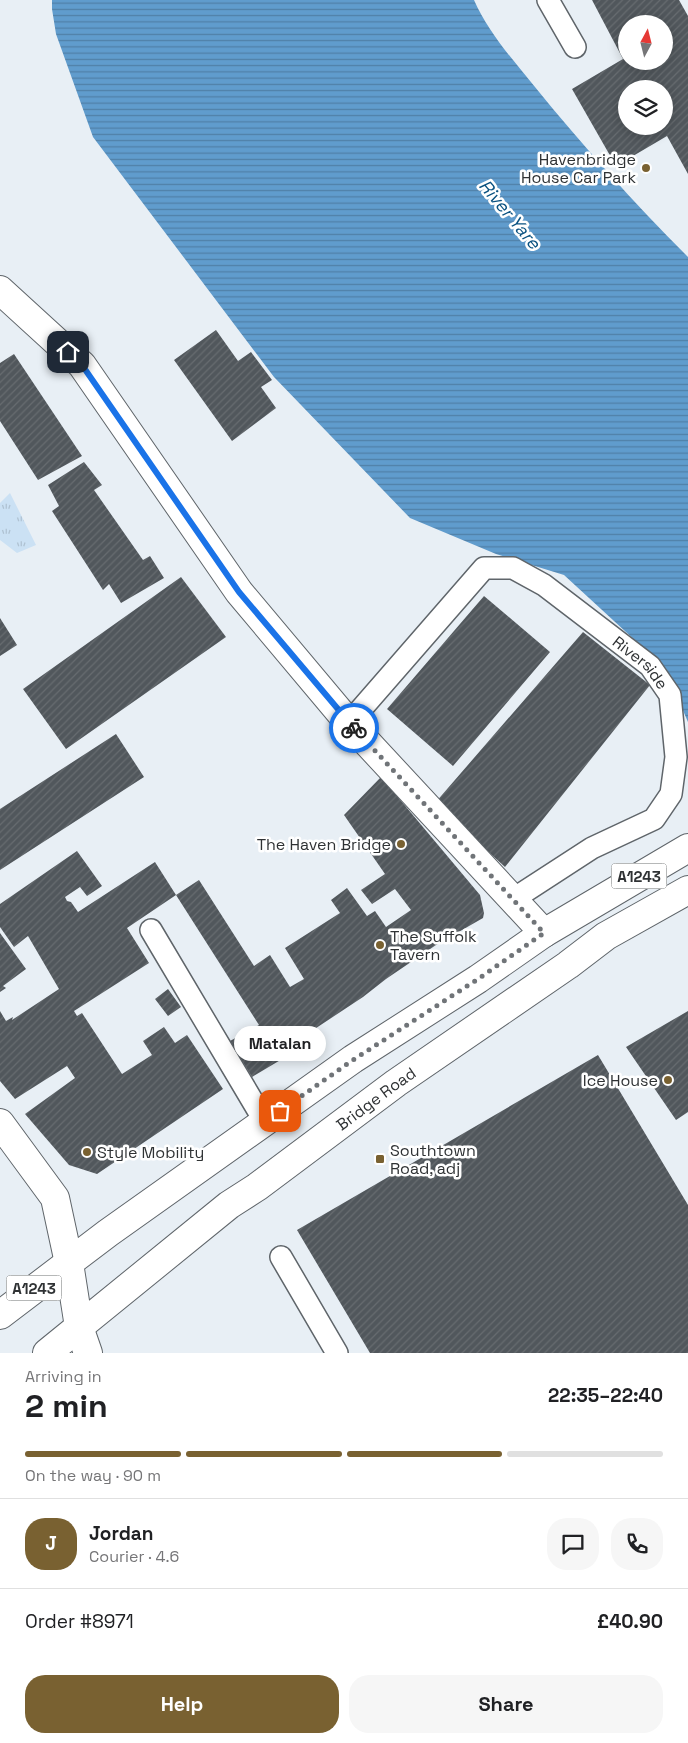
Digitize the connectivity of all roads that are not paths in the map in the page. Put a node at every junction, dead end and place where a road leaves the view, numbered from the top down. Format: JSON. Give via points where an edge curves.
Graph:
{"nodes":[{"id":1,"x":548,"y":0,"type":"edge"},
{"id":2,"x":575,"y":47,"type":"dead end"},
{"id":3,"x":0,"y":290,"type":"edge"},
{"id":4,"x":349,"y":723,"type":"junction"},
{"id":5,"x":688,"y":848,"type":"edge"},
{"id":6,"x":688,"y":890,"type":"edge"},
{"id":7,"x":512,"y":900,"type":"junction"},
{"id":8,"x":151,"y":930,"type":"dead end"},
{"id":9,"x":544,"y":933,"type":"junction"},
{"id":10,"x":265,"y":1122,"type":"junction"},
{"id":11,"x":0,"y":1123,"type":"edge"},
{"id":12,"x":281,"y":1257,"type":"dead end"},
{"id":13,"x":69,"y":1263,"type":"junction"},
{"id":14,"x":0,"y":1314,"type":"edge"},
{"id":15,"x":79,"y":1327,"type":"junction"},
{"id":16,"x":47,"y":1353,"type":"edge"},
{"id":17,"x":68,"y":1353,"type":"edge"},
{"id":18,"x":88,"y":1353,"type":"edge"},
{"id":19,"x":337,"y":1353,"type":"edge"}],
"edges":[{"from":1,"to":2,"type":"lane"},
{"from":3,"to":4,"type":"main road","via":[[82,365],[239,592]]},
{"from":4,"to":7,"type":"main road"},
{"from":4,"to":7,"type":"lane","name":"Riverside","via":[[484,568],[514,568],[544,585],[650,666],[670,695],[676,757],[670,794],[654,819],[592,848]]},
{"from":5,"to":9,"type":"main road","number":"A1243"},
{"from":6,"to":15,"type":"main road","name":"Bridge Road","number":"A1243","via":[[606,936],[396,1083],[229,1205]]},
{"from":7,"to":9,"type":"main road"},
{"from":8,"to":10,"type":"lane"},
{"from":9,"to":10,"type":"main road","number":"A1243"},
{"from":10,"to":13,"type":"main road","number":"A1243"},
{"from":11,"to":13,"type":"main road","via":[[54,1198]]},
{"from":12,"to":19,"type":"lane"},
{"from":13,"to":14,"type":"main road","number":"A1243"},
{"from":13,"to":15,"type":"main road"},
{"from":15,"to":16,"type":"main road","number":"A1243"},
{"from":15,"to":17,"type":"main road"},
{"from":15,"to":18,"type":"main road"}]}
